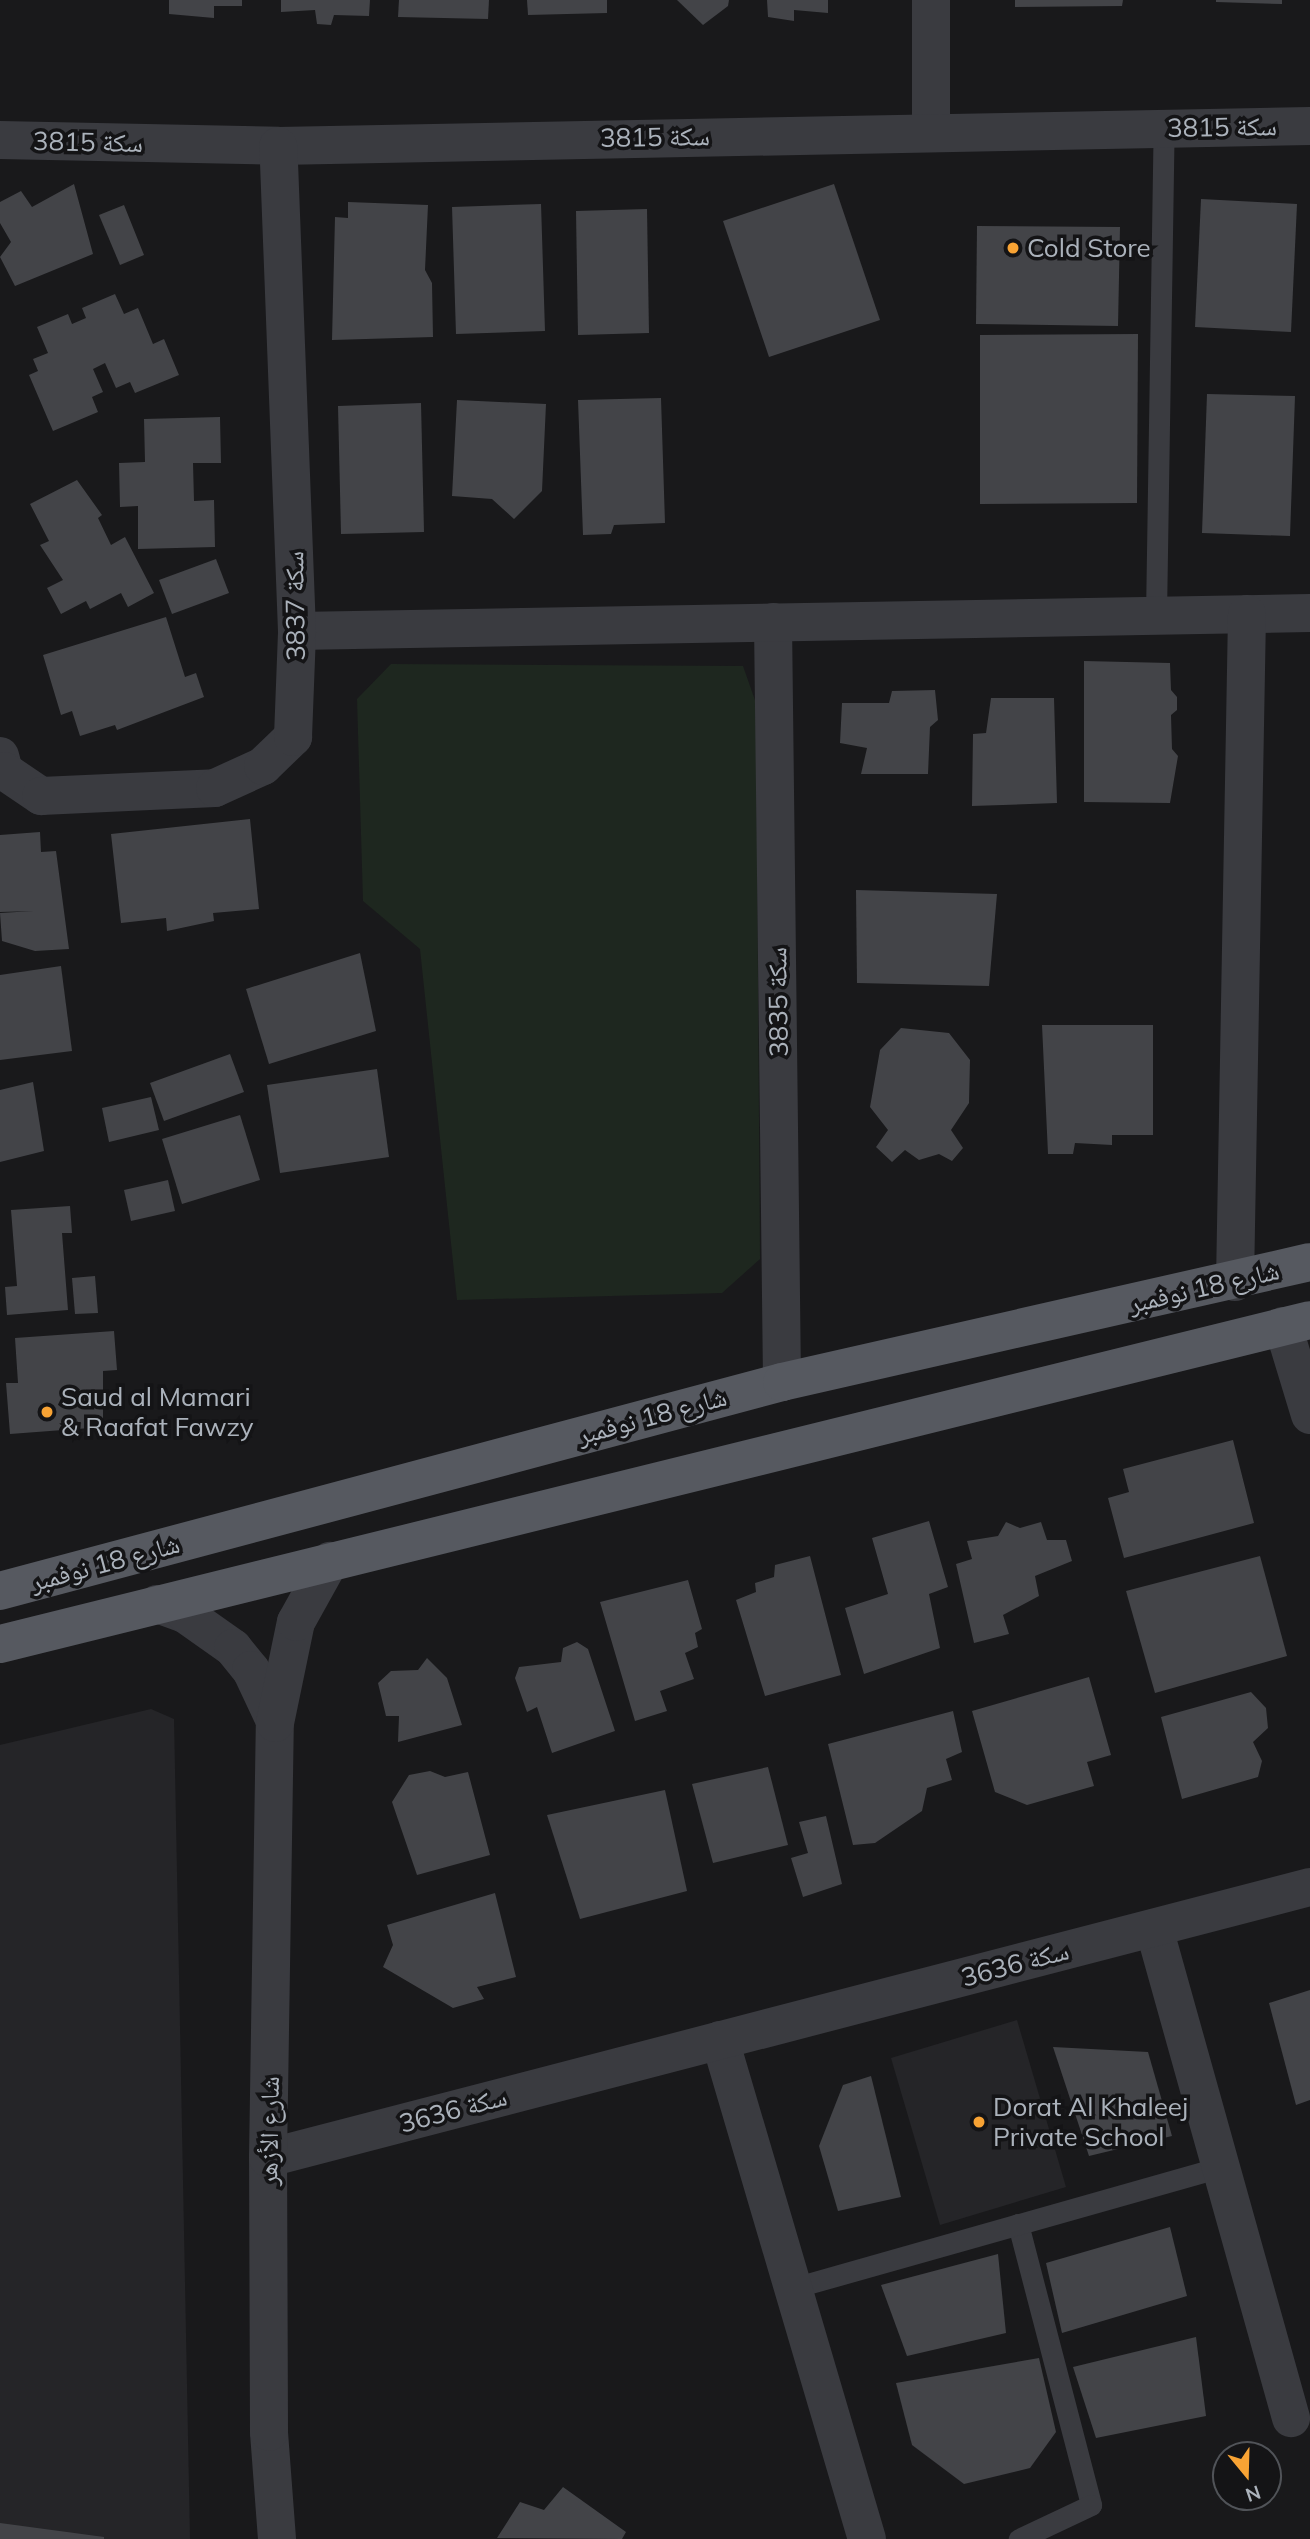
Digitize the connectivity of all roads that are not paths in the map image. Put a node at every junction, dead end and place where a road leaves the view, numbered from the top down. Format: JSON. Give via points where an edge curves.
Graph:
{"nodes":[{"id":1,"x":931,"y":0,"type":"edge"},
{"id":2,"x":1310,"y":126,"type":"edge"},
{"id":3,"x":1164,"y":128,"type":"junction"},
{"id":4,"x":931,"y":131,"type":"junction"},
{"id":5,"x":0,"y":140,"type":"edge"},
{"id":6,"x":278,"y":146,"type":"junction"},
{"id":7,"x":1310,"y":613,"type":"edge"},
{"id":8,"x":1247,"y":614,"type":"junction"},
{"id":9,"x":1156,"y":616,"type":"junction"},
{"id":10,"x":773,"y":622,"type":"junction"},
{"id":11,"x":297,"y":631,"type":"junction"},
{"id":12,"x":0,"y":756,"type":"edge"},
{"id":13,"x":1310,"y":1262,"type":"edge"},
{"id":14,"x":1235,"y":1282,"type":"junction"},
{"id":15,"x":1296,"y":1323,"type":"edge"},
{"id":16,"x":782,"y":1382,"type":"junction"},
{"id":17,"x":1310,"y":1415,"type":"edge"},
{"id":18,"x":330,"y":1561,"type":"junction"},
{"id":19,"x":0,"y":1591,"type":"edge"},
{"id":20,"x":157,"y":1604,"type":"junction"},
{"id":21,"x":0,"y":1644,"type":"edge"},
{"id":22,"x":275,"y":1723,"type":"junction"},
{"id":23,"x":1310,"y":1887,"type":"edge"},
{"id":24,"x":1154,"y":1928,"type":"junction"},
{"id":25,"x":720,"y":2040,"type":"junction"},
{"id":26,"x":268,"y":2158,"type":"junction"},
{"id":27,"x":1221,"y":2167,"type":"junction"},
{"id":28,"x":1018,"y":2224,"type":"junction"},
{"id":29,"x":793,"y":2288,"type":"junction"},
{"id":30,"x":1290,"y":2418,"type":"dead end"},
{"id":31,"x":277,"y":2539,"type":"edge"},
{"id":32,"x":867,"y":2539,"type":"edge"},
{"id":33,"x":1019,"y":2539,"type":"edge"}],
"edges":[{"from":1,"to":4,"type":"street"},
{"from":2,"to":3,"type":"street","name":"سكة 3815"},
{"from":3,"to":4,"type":"street","name":"سكة 3815"},
{"from":3,"to":9,"type":"lane"},
{"from":4,"to":6,"type":"street","name":"سكة 3815"},
{"from":5,"to":6,"type":"street","name":"سكة 3815"},
{"from":6,"to":11,"type":"street","name":"سكة 3837"},
{"from":7,"to":8,"type":"street"},
{"from":8,"to":9,"type":"street"},
{"from":8,"to":14,"type":"street"},
{"from":9,"to":10,"type":"street"},
{"from":10,"to":11,"type":"street"},
{"from":10,"to":16,"type":"street","name":"سكة 3835"},
{"from":11,"to":12,"type":"street","name":"سكة 3837","via":[[293,737],[263,766],[215,788],[41,796],[4,771]]},
{"from":13,"to":14,"type":"main road","name":"شارع 18 نوفمبر"},
{"from":14,"to":16,"type":"main road","name":"شارع 18 نوفمبر"},
{"from":15,"to":17,"type":"street"},
{"from":15,"to":18,"type":"main road","name":"شارع 18 نوفمبر"},
{"from":16,"to":19,"type":"main road","name":"شارع 18 نوفمبر"},
{"from":18,"to":20,"type":"main road","name":"شارع 18 نوفمبر"},
{"from":18,"to":22,"type":"street","name":"شارع الأزهر","via":[[296,1622]]},
{"from":20,"to":21,"type":"main road","name":"شارع 18 نوفمبر"},
{"from":20,"to":22,"type":"street","name":"شارع الأزهر","via":[[185,1614],[233,1648],[266,1696]]},
{"from":22,"to":26,"type":"street","name":"شارع الأزهر"},
{"from":23,"to":24,"type":"street","name":"سكة 3636"},
{"from":24,"to":25,"type":"street","name":"سكة 3636"},
{"from":24,"to":27,"type":"street"},
{"from":25,"to":26,"type":"street","name":"سكة 3636"},
{"from":25,"to":29,"type":"street"},
{"from":26,"to":31,"type":"street","name":"شارع الأزهر","via":[[269,2432]]},
{"from":27,"to":28,"type":"lane"},
{"from":27,"to":30,"type":"street"},
{"from":28,"to":29,"type":"lane"},
{"from":28,"to":33,"type":"lane","via":[[1091,2505]]},
{"from":29,"to":32,"type":"street"}]}
